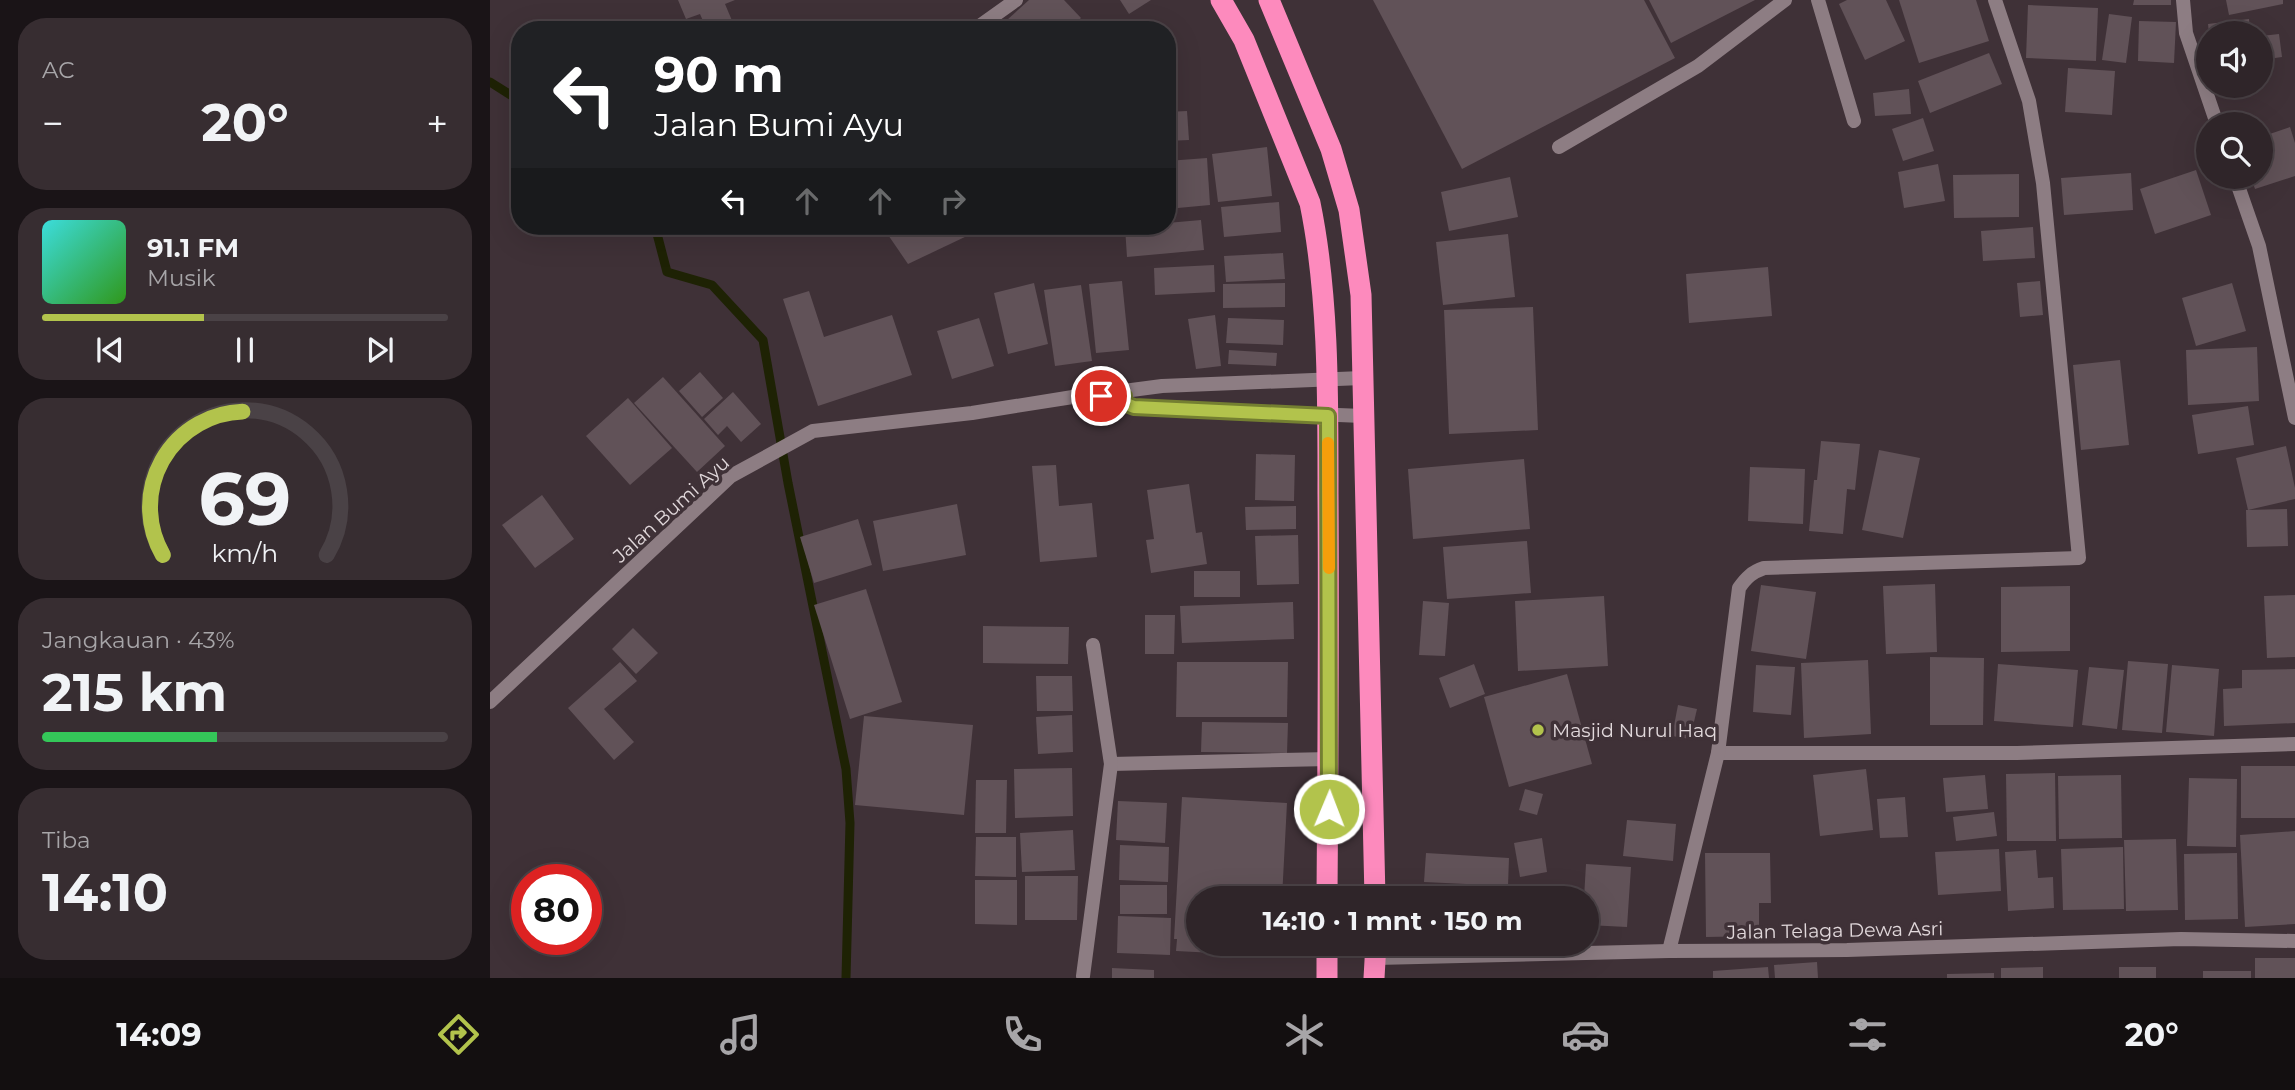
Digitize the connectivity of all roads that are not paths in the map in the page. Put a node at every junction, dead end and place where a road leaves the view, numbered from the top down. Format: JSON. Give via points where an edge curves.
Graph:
{"nodes":[{"id":1,"x":1016,"y":0,"type":"edge"},
{"id":2,"x":1221,"y":0,"type":"edge"},
{"id":3,"x":1269,"y":0,"type":"edge"},
{"id":4,"x":1785,"y":0,"type":"edge"},
{"id":5,"x":1818,"y":0,"type":"edge"},
{"id":6,"x":1995,"y":0,"type":"edge"},
{"id":7,"x":2183,"y":0,"type":"edge"},
{"id":8,"x":987,"y":21,"type":"edge"},
{"id":9,"x":2213,"y":112,"type":"edge"},
{"id":10,"x":1854,"y":121,"type":"dead end"},
{"id":11,"x":1559,"y":147,"type":"dead end"},
{"id":12,"x":2239,"y":189,"type":"edge"},
{"id":13,"x":1362,"y":378,"type":"junction"},
{"id":14,"x":1325,"y":381,"type":"junction"},
{"id":15,"x":1124,"y":394,"type":"junction"},
{"id":16,"x":1328,"y":416,"type":"junction"},
{"id":17,"x":1363,"y":416,"type":"junction"},
{"id":18,"x":2295,"y":418,"type":"edge"},
{"id":19,"x":1093,"y":645,"type":"dead end"},
{"id":20,"x":490,"y":702,"type":"edge"},
{"id":21,"x":2295,"y":744,"type":"edge"},
{"id":22,"x":1718,"y":753,"type":"junction"},
{"id":23,"x":1330,"y":758,"type":"junction"},
{"id":24,"x":1111,"y":764,"type":"junction"},
{"id":25,"x":1328,"y":886,"type":"edge"},
{"id":26,"x":1375,"y":886,"type":"edge"},
{"id":27,"x":2295,"y":942,"type":"edge"},
{"id":28,"x":1669,"y":951,"type":"junction"},
{"id":29,"x":1327,"y":956,"type":"edge"},
{"id":30,"x":1376,"y":960,"type":"edge"},
{"id":31,"x":1083,"y":976,"type":"dead end"},
{"id":32,"x":1327,"y":978,"type":"edge"}],
"edges":[{"from":1,"to":8,"type":"street"},
{"from":2,"to":14,"type":"highway","via":[[1244,40],[1310,203]]},
{"from":3,"to":13,"type":"highway","via":[[1331,149],[1349,210],[1361,295]]},
{"from":4,"to":11,"type":"street","via":[[1698,66]]},
{"from":5,"to":10,"type":"street"},
{"from":6,"to":22,"type":"street","via":[[2028,102],[2043,183],[2079,558],[1764,568],[1753,572],[1739,588]]},
{"from":7,"to":9,"type":"street","via":[[2186,33]]},
{"from":12,"to":18,"type":"street","via":[[2259,246]]},
{"from":13,"to":14,"type":"street"},
{"from":13,"to":17,"type":"highway"},
{"from":14,"to":15,"type":"street","via":[[1162,386]]},
{"from":14,"to":16,"type":"highway"},
{"from":15,"to":16,"type":"street","name":"Jalan Bumi Ayu","via":[[1124,403],[1134,407]]},
{"from":15,"to":20,"type":"street","name":"Jalan Bumi Ayu","via":[[813,431],[731,476]]},
{"from":16,"to":17,"type":"street","name":"Jalan Bumi Ayu"},
{"from":16,"to":23,"type":"highway"},
{"from":17,"to":26,"type":"highway"},
{"from":19,"to":24,"type":"street"},
{"from":21,"to":22,"type":"street","via":[[2017,753]]},
{"from":22,"to":28,"type":"street"},
{"from":23,"to":24,"type":"street"},
{"from":23,"to":25,"type":"highway"},
{"from":24,"to":31,"type":"street"},
{"from":27,"to":28,"type":"street","name":"Jalan Telaga Dewa Asri","via":[[2181,939]]},
{"from":28,"to":30,"type":"street","name":"Jalan Telaga Dewa Asri"},
{"from":29,"to":32,"type":"highway"}]}
